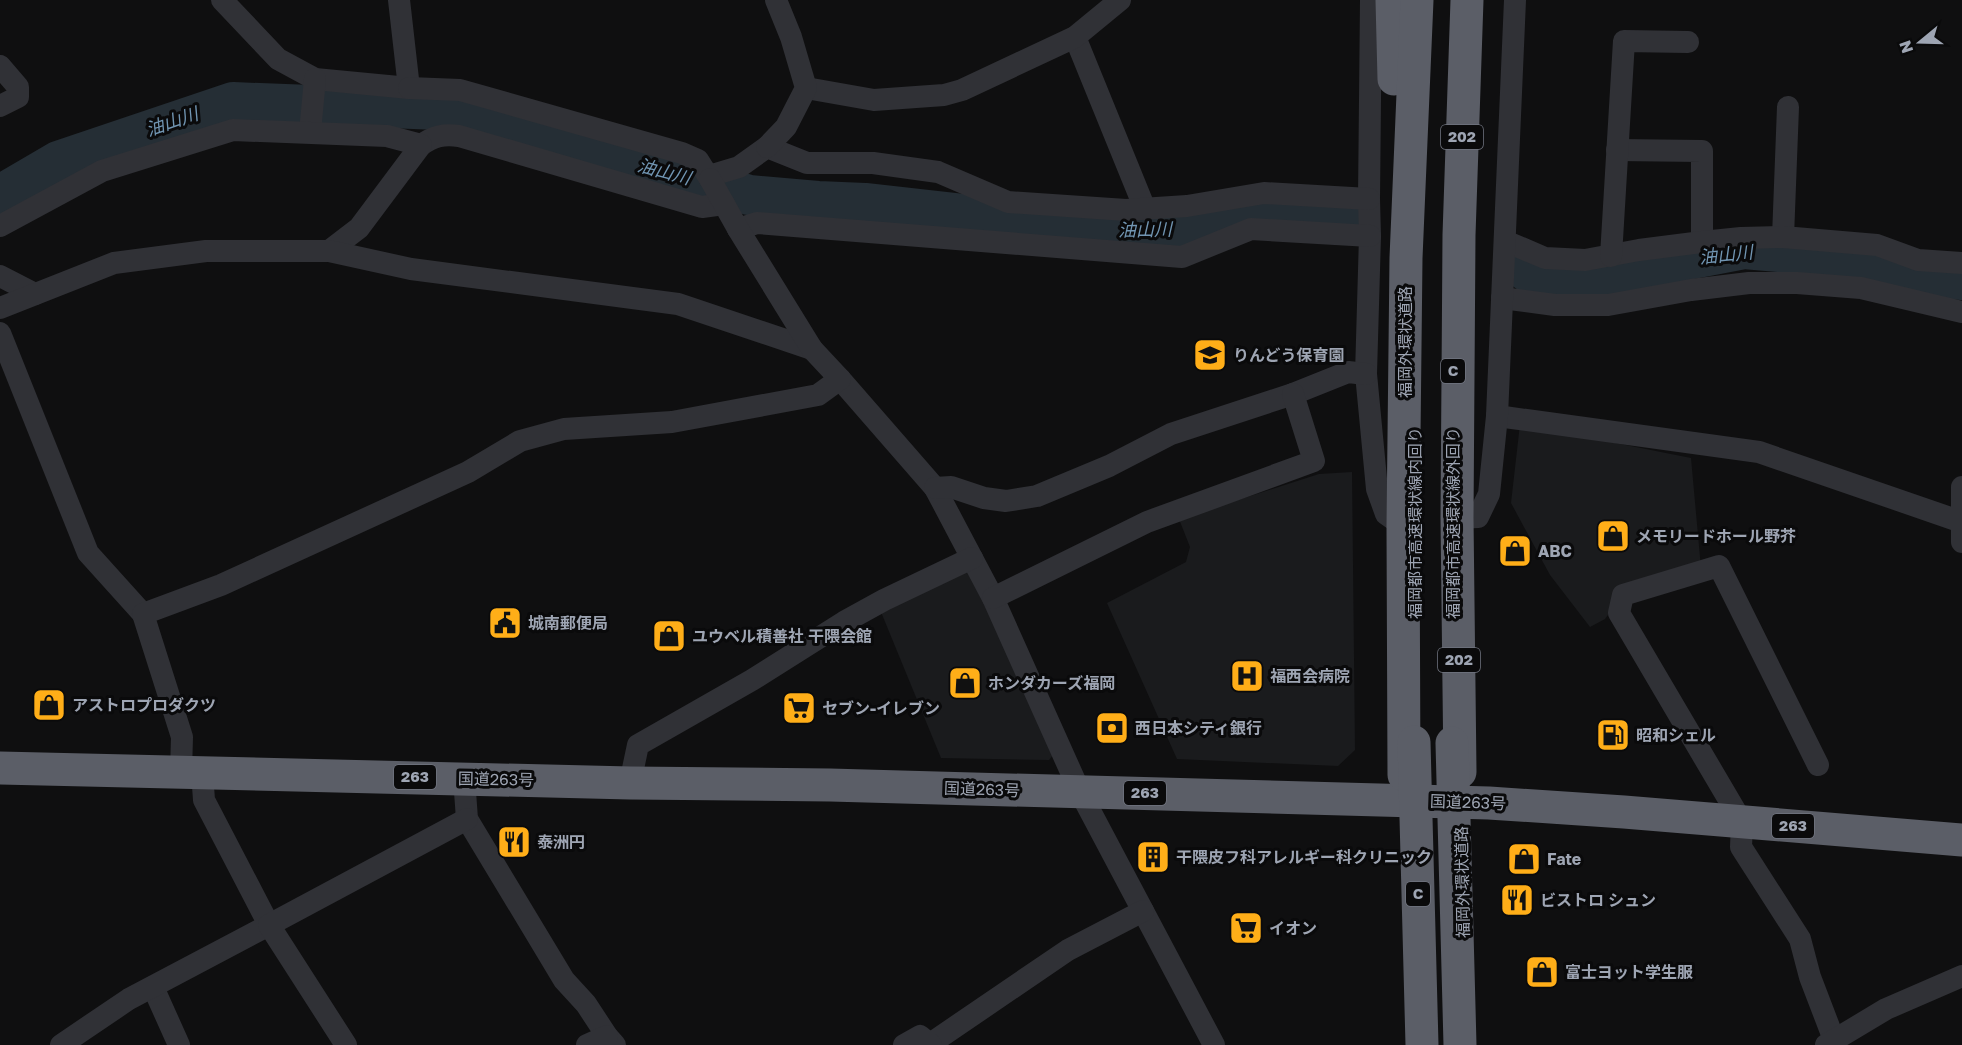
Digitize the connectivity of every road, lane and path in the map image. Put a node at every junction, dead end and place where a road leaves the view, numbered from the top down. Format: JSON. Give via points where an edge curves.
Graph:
{"nodes":[{"id":1,"x":222,"y":0,"type":"edge"},
{"id":2,"x":399,"y":0,"type":"edge"},
{"id":3,"x":776,"y":0,"type":"edge"},
{"id":4,"x":1120,"y":0,"type":"edge"},
{"id":5,"x":1417,"y":0,"type":"edge"},
{"id":6,"x":1422,"y":0,"type":"edge"},
{"id":7,"x":1459,"y":0,"type":"edge"},
{"id":8,"x":1515,"y":0,"type":"edge"},
{"id":9,"x":1385,"y":7,"type":"edge"},
{"id":10,"x":1482,"y":8,"type":"edge"},
{"id":11,"x":1075,"y":37,"type":"junction"},
{"id":12,"x":1688,"y":42,"type":"dead end"},
{"id":13,"x":0,"y":66,"type":"edge"},
{"id":14,"x":315,"y":79,"type":"junction"},
{"id":15,"x":409,"y":88,"type":"junction"},
{"id":16,"x":806,"y":88,"type":"junction"},
{"id":17,"x":0,"y":106,"type":"edge"},
{"id":18,"x":1788,"y":107,"type":"dead end"},
{"id":19,"x":310,"y":132,"type":"junction"},
{"id":20,"x":421,"y":145,"type":"junction"},
{"id":21,"x":767,"y":147,"type":"junction"},
{"id":22,"x":1617,"y":150,"type":"junction"},
{"id":23,"x":710,"y":179,"type":"junction"},
{"id":24,"x":1369,"y":199,"type":"junction"},
{"id":25,"x":724,"y":204,"type":"junction"},
{"id":26,"x":1145,"y":209,"type":"junction"},
{"id":27,"x":1409,"y":214,"type":"junction"},
{"id":28,"x":0,"y":226,"type":"edge"},
{"id":29,"x":738,"y":229,"type":"junction"},
{"id":30,"x":1370,"y":236,"type":"junction"},
{"id":31,"x":1783,"y":237,"type":"junction"},
{"id":32,"x":1702,"y":242,"type":"junction"},
{"id":33,"x":1504,"y":245,"type":"junction"},
{"id":34,"x":329,"y":251,"type":"junction"},
{"id":35,"x":1611,"y":256,"type":"junction"},
{"id":36,"x":1962,"y":263,"type":"edge"},
{"id":37,"x":0,"y":276,"type":"edge"},
{"id":38,"x":35,"y":294,"type":"junction"},
{"id":39,"x":1502,"y":298,"type":"junction"},
{"id":40,"x":0,"y":308,"type":"edge"},
{"id":41,"x":1962,"y":312,"type":"edge"},
{"id":42,"x":0,"y":333,"type":"edge"},
{"id":43,"x":812,"y":349,"type":"junction"},
{"id":44,"x":1366,"y":374,"type":"junction"},
{"id":45,"x":840,"y":379,"type":"junction"},
{"id":46,"x":1293,"y":394,"type":"junction"},
{"id":47,"x":1497,"y":417,"type":"junction"},
{"id":48,"x":1962,"y":487,"type":"edge"},
{"id":49,"x":935,"y":488,"type":"junction"},
{"id":50,"x":1457,"y":518,"type":"junction"},
{"id":51,"x":1403,"y":526,"type":"junction"},
{"id":52,"x":1962,"y":529,"type":"edge"},
{"id":53,"x":972,"y":558,"type":"junction"},
{"id":54,"x":993,"y":598,"type":"junction"},
{"id":55,"x":143,"y":614,"type":"junction"},
{"id":56,"x":1818,"y":765,"type":"dead end"},
{"id":57,"x":0,"y":768,"type":"edge"},
{"id":58,"x":191,"y":772,"type":"junction"},
{"id":59,"x":464,"y":778,"type":"junction"},
{"id":60,"x":630,"y":783,"type":"junction"},
{"id":61,"x":1080,"y":792,"type":"junction"},
{"id":62,"x":1404,"y":800,"type":"junction"},
{"id":63,"x":1460,"y":802,"type":"junction"},
{"id":64,"x":467,"y":819,"type":"junction"},
{"id":65,"x":1742,"y":822,"type":"junction"},
{"id":66,"x":1962,"y":840,"type":"edge"},
{"id":67,"x":1143,"y":911,"type":"junction"},
{"id":68,"x":269,"y":925,"type":"junction"},
{"id":69,"x":1962,"y":976,"type":"edge"},
{"id":70,"x":153,"y":987,"type":"junction"},
{"id":71,"x":70,"y":1042,"type":"edge"},
{"id":72,"x":603,"y":1042,"type":"edge"},
{"id":73,"x":1832,"y":1044,"type":"edge"},
{"id":74,"x":179,"y":1045,"type":"edge"},
{"id":75,"x":346,"y":1045,"type":"edge"},
{"id":76,"x":904,"y":1045,"type":"edge"},
{"id":77,"x":930,"y":1045,"type":"edge"},
{"id":78,"x":1214,"y":1045,"type":"edge"},
{"id":79,"x":1413,"y":1045,"type":"edge"},
{"id":80,"x":1422,"y":1045,"type":"edge"},
{"id":81,"x":1460,"y":1045,"type":"edge"},
{"id":82,"x":1465,"y":1045,"type":"edge"}],
"edges":[{"from":1,"to":14,"type":"street","via":[[278,59]]},
{"from":2,"to":15,"type":"street"},
{"from":3,"to":16,"type":"street"},
{"from":4,"to":11,"type":"street"},
{"from":5,"to":27,"type":"highway","name":"福岡外環状道路"},
{"from":6,"to":80,"type":"highway","name":"福岡都市高速環状線内回り","number":"C","bridge":true,"via":[[1414,730]]},
{"from":7,"to":81,"type":"highway","name":"福岡都市高速環状線外回り","number":"C","bridge":true,"via":[[1452,743]]},
{"from":8,"to":33,"type":"street"},
{"from":9,"to":24,"type":"street"},
{"from":9,"to":27,"type":"highway","via":[[1396,135]]},
{"from":10,"to":50,"type":"highway","name":"福岡外環状道路","number":"202","via":[[1459,235]]},
{"from":11,"to":16,"type":"street","via":[[944,95],[874,100]]},
{"from":11,"to":26,"type":"street"},
{"from":12,"to":22,"type":"street","via":[[1624,41]]},
{"from":13,"to":17,"type":"street","via":[[18,87],[18,97]]},
{"from":14,"to":15,"type":"street"},
{"from":14,"to":19,"type":"street"},
{"from":15,"to":23,"type":"street","via":[[460,90],[681,153],[698,160]]},
{"from":16,"to":21,"type":"street","via":[[786,127]]},
{"from":18,"to":31,"type":"street"},
{"from":19,"to":20,"type":"street","via":[[387,136]]},
{"from":19,"to":28,"type":"street","via":[[233,130],[102,171]]},
{"from":20,"to":25,"type":"street","via":[[443,134],[459,136],[702,207]]},
{"from":20,"to":34,"type":"street","via":[[359,228]]},
{"from":21,"to":23,"type":"street","via":[[739,167],[719,172]]},
{"from":21,"to":26,"type":"street","via":[[807,163],[873,163],[938,172],[1008,202]]},
{"from":22,"to":32,"type":"street","via":[[1702,152]]},
{"from":22,"to":35,"type":"street"},
{"from":23,"to":25,"type":"street"},
{"from":24,"to":26,"type":"street","via":[[1264,193]]},
{"from":24,"to":30,"type":"street"},
{"from":25,"to":29,"type":"street"},
{"from":27,"to":51,"type":"highway","name":"福岡外環状道路"},
{"from":29,"to":30,"type":"street","via":[[756,223],[1182,257],[1251,229]]},
{"from":29,"to":43,"type":"street"},
{"from":30,"to":44,"type":"street"},
{"from":31,"to":32,"type":"street"},
{"from":31,"to":36,"type":"street","via":[[1877,244],[1918,260]]},
{"from":32,"to":35,"type":"street"},
{"from":33,"to":35,"type":"street","via":[[1545,258],[1585,260]]},
{"from":33,"to":39,"type":"street"},
{"from":34,"to":38,"type":"street","via":[[206,251],[114,262]]},
{"from":34,"to":43,"type":"street","via":[[411,269],[678,304]]},
{"from":37,"to":38,"type":"street"},
{"from":38,"to":40,"type":"street"},
{"from":39,"to":41,"type":"street","via":[[1555,305],[1608,305],[1749,283],[1797,283],[1861,288]]},
{"from":39,"to":47,"type":"street"},
{"from":42,"to":55,"type":"street","via":[[88,553]]},
{"from":43,"to":45,"type":"street"},
{"from":44,"to":46,"type":"street","via":[[1348,372]]},
{"from":44,"to":51,"type":"street","via":[[1377,489],[1386,514]]},
{"from":45,"to":49,"type":"street"},
{"from":45,"to":55,"type":"street","via":[[818,395],[672,422],[564,429],[520,441],[468,472],[221,585]]},
{"from":46,"to":49,"type":"street","via":[[1171,434],[1109,466],[1036,496],[1006,501],[951,486]]},
{"from":46,"to":54,"type":"street","via":[[1314,461],[1147,522]]},
{"from":47,"to":50,"type":"street","via":[[1489,494],[1478,516]]},
{"from":47,"to":52,"type":"street","via":[[1759,452]]},
{"from":48,"to":52,"type":"street"},
{"from":49,"to":53,"type":"street"},
{"from":50,"to":63,"type":"highway","name":"福岡外環状道路","number":"202"},
{"from":51,"to":62,"type":"highway","name":"福岡外環状道路"},
{"from":53,"to":54,"type":"street"},
{"from":53,"to":60,"type":"street","via":[[844,622],[638,745]]},
{"from":54,"to":61,"type":"street"},
{"from":55,"to":58,"type":"street"},
{"from":56,"to":65,"type":"street","via":[[1719,566],[1623,596],[1619,613]]},
{"from":57,"to":58,"type":"highway","name":"国道263号","number":"263"},
{"from":58,"to":59,"type":"highway","name":"国道263号","number":"263"},
{"from":58,"to":68,"type":"street"},
{"from":59,"to":60,"type":"highway","name":"国道263号","number":"263"},
{"from":59,"to":64,"type":"street"},
{"from":60,"to":61,"type":"highway","name":"国道263号","number":"263"},
{"from":61,"to":62,"type":"highway","name":"国道263号","number":"263"},
{"from":61,"to":67,"type":"street"},
{"from":62,"to":63,"type":"highway","name":"国道263号","number":"263"},
{"from":62,"to":79,"type":"highway","name":"福岡外環状道路"},
{"from":63,"to":65,"type":"highway","name":"国道263号","number":"263"},
{"from":63,"to":82,"type":"highway","name":"福岡外環状道路","number":"202"},
{"from":64,"to":68,"type":"street"},
{"from":64,"to":72,"type":"street","via":[[564,980],[586,1004]]},
{"from":65,"to":66,"type":"highway","name":"国道263号","number":"263"},
{"from":65,"to":73,"type":"street","via":[[1740,847],[1800,939]]},
{"from":67,"to":77,"type":"street","via":[[1068,951]]},
{"from":67,"to":78,"type":"street"},
{"from":68,"to":70,"type":"street"},
{"from":68,"to":75,"type":"street"},
{"from":69,"to":73,"type":"street","via":[[1886,1009]]},
{"from":70,"to":71,"type":"street","via":[[129,999]]},
{"from":70,"to":74,"type":"street"},
{"from":76,"to":77,"type":"street","via":[[920,1036]]}]}
